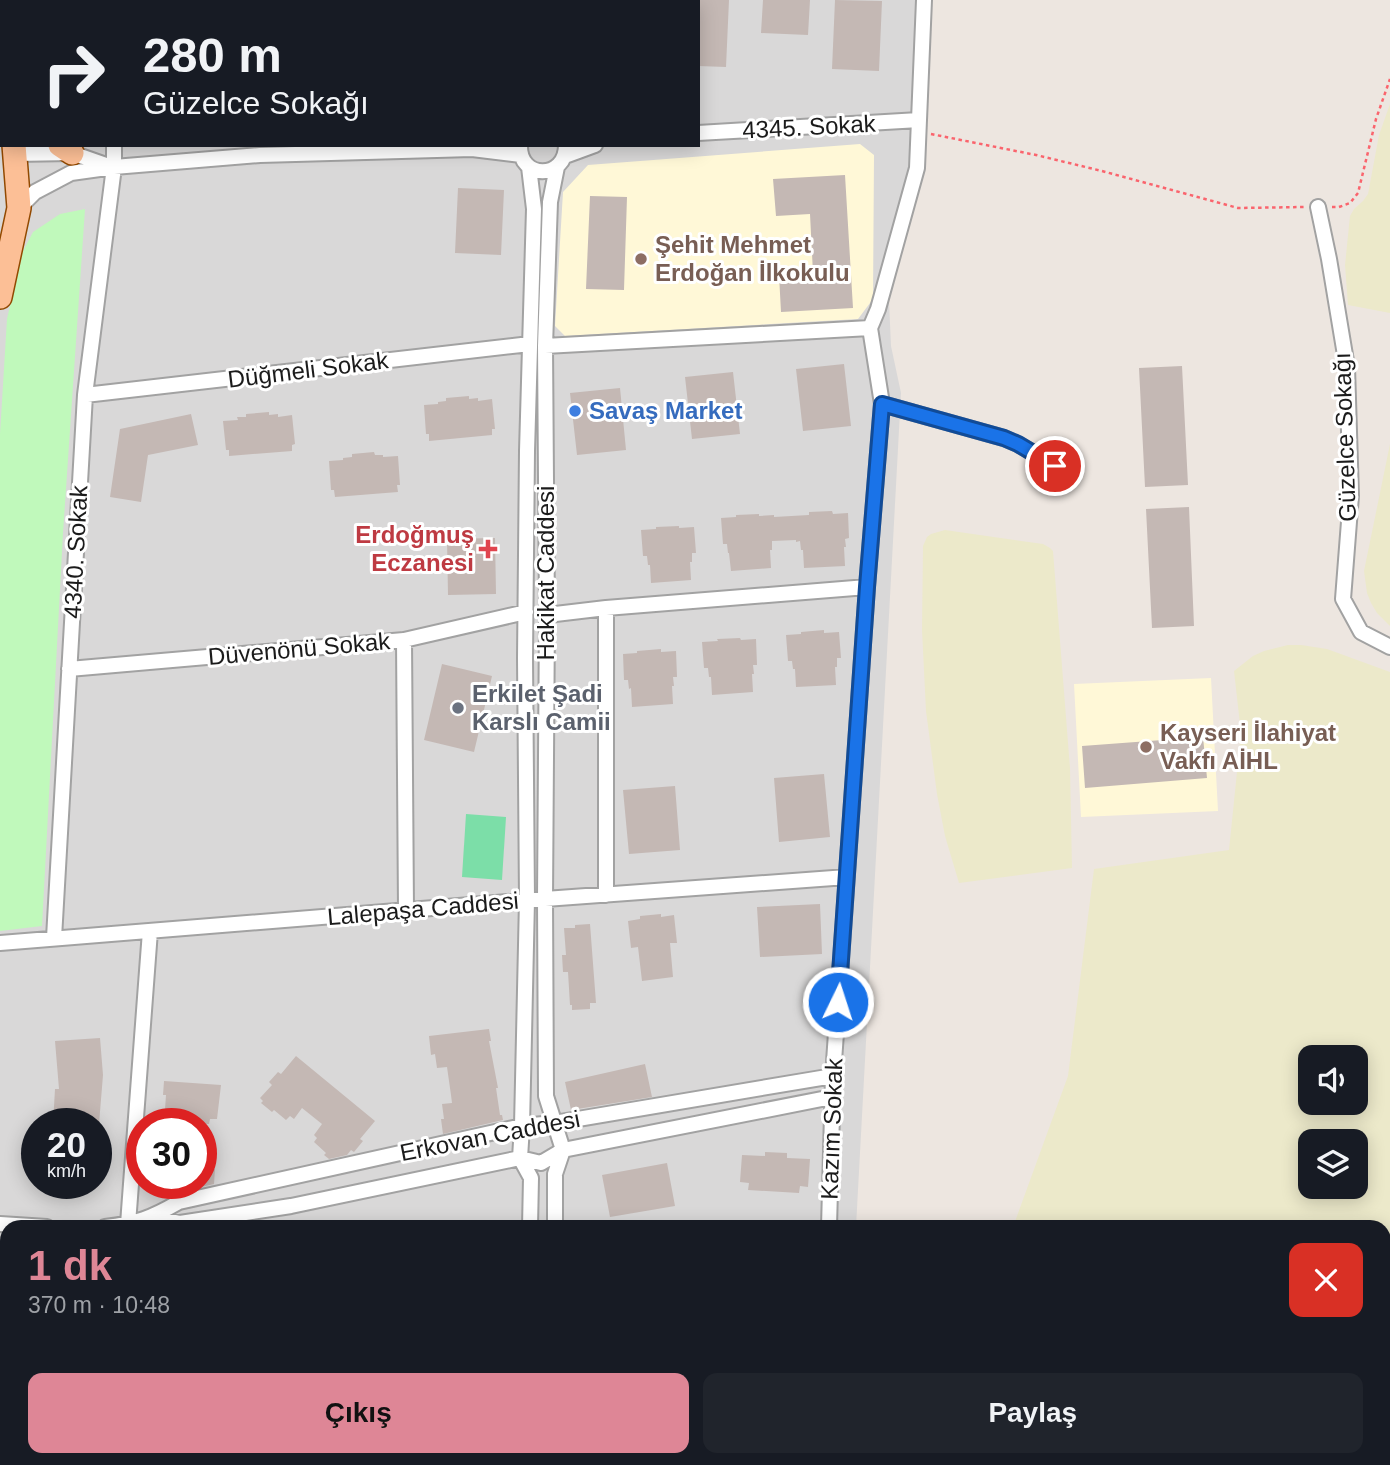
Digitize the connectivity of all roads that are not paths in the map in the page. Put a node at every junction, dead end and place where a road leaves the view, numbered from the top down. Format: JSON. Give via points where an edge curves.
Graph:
{"nodes":[{"id":1,"x":924,"y":0,"type":"edge"},
{"id":2,"x":919,"y":126,"type":"junction"},
{"id":3,"x":700,"y":133,"type":"edge"},
{"id":4,"x":114,"y":147,"type":"edge"},
{"id":5,"x":479,"y":147,"type":"edge"},
{"id":6,"x":589,"y":147,"type":"edge"},
{"id":7,"x":66,"y":149,"type":"edge"},
{"id":8,"x":10,"y":153,"type":"edge"},
{"id":9,"x":523,"y":156,"type":"edge"},
{"id":10,"x":563,"y":156,"type":"edge"},
{"id":11,"x":114,"y":167,"type":"junction"},
{"id":12,"x":1318,"y":207,"type":"road end"},
{"id":13,"x":9,"y":211,"type":"edge"},
{"id":14,"x":0,"y":297,"type":"edge"},
{"id":15,"x":870,"y":328,"type":"junction"},
{"id":16,"x":537,"y":345,"type":"junction"},
{"id":17,"x":85,"y":396,"type":"junction"},
{"id":18,"x":882,"y":404,"type":"junction"},
{"id":19,"x":1055,"y":466,"type":"dead end"},
{"id":20,"x":867,"y":587,"type":"junction"},
{"id":21,"x":606,"y":608,"type":"junction"},
{"id":22,"x":526,"y":612,"type":"junction"},
{"id":23,"x":547,"y":615,"type":"junction"},
{"id":24,"x":404,"y":640,"type":"junction"},
{"id":25,"x":1390,"y":647,"type":"edge"},
{"id":26,"x":69,"y":669,"type":"junction"},
{"id":27,"x":847,"y":877,"type":"junction"},
{"id":28,"x":606,"y":895,"type":"junction"},
{"id":29,"x":545,"y":899,"type":"junction"},
{"id":30,"x":527,"y":900,"type":"junction"},
{"id":31,"x":406,"y":910,"type":"junction"},
{"id":32,"x":150,"y":930,"type":"junction"},
{"id":33,"x":54,"y":938,"type":"junction"},
{"id":34,"x":0,"y":943,"type":"edge"},
{"id":35,"x":833,"y":1076,"type":"junction"},
{"id":36,"x":832,"y":1097,"type":"junction"},
{"id":37,"x":554,"y":1123,"type":"junction"},
{"id":38,"x":522,"y":1126,"type":"junction"},
{"id":39,"x":564,"y":1150,"type":"junction"},
{"id":40,"x":520,"y":1158,"type":"junction"},
{"id":41,"x":180,"y":1202,"type":"junction"},
{"id":42,"x":153,"y":1217,"type":"junction"},
{"id":43,"x":128,"y":1220,"type":"edge"},
{"id":44,"x":142,"y":1220,"type":"edge"},
{"id":45,"x":163,"y":1220,"type":"edge"},
{"id":46,"x":180,"y":1220,"type":"edge"},
{"id":47,"x":209,"y":1220,"type":"edge"},
{"id":48,"x":530,"y":1220,"type":"edge"},
{"id":49,"x":555,"y":1220,"type":"edge"},
{"id":50,"x":829,"y":1220,"type":"edge"}],
"edges":[{"from":1,"to":2,"type":"street"},
{"from":2,"to":3,"type":"street","name":"4345. Sokak"},
{"from":2,"to":15,"type":"street","via":[[917,168]]},
{"from":4,"to":11,"type":"street","name":"4340. Sokak"},
{"from":5,"to":9,"type":"street"},
{"from":5,"to":11,"type":"street","via":[[260,155]]},
{"from":6,"to":10,"type":"street"},
{"from":7,"to":8,"type":"street"},
{"from":7,"to":11,"type":"street"},
{"from":8,"to":13,"type":"main road"},
{"from":9,"to":10,"type":"street","via":[[536,171],[543,172]]},
{"from":9,"to":16,"type":"street","name":"Hakikat Caddesi","via":[[534,209]]},
{"from":10,"to":16,"type":"street","name":"Hakikat Caddesi","via":[[551,202]]},
{"from":11,"to":13,"type":"street","via":[[71,173]]},
{"from":11,"to":17,"type":"street","name":"4340. Sokak"},
{"from":12,"to":25,"type":"street","name":"Güzelce Sokağı","via":[[1347,367],[1351,496],[1343,599],[1361,632]]},
{"from":13,"to":14,"type":"main road"},
{"from":15,"to":16,"type":"street","name":"Düğmeli Sokak"},
{"from":15,"to":18,"type":"street"},
{"from":16,"to":17,"type":"street","name":"Düğmeli Sokak"},
{"from":16,"to":22,"type":"street","name":"Hakikat Caddesi","via":[[527,451]]},
{"from":16,"to":23,"type":"street","name":"Hakikat Caddesi"},
{"from":17,"to":26,"type":"street","name":"4340. Sokak"},
{"from":18,"to":19,"type":"street","via":[[1004,438]]},
{"from":18,"to":20,"type":"street","name":"Kazım Sokak"},
{"from":20,"to":21,"type":"street"},
{"from":20,"to":27,"type":"street","name":"Kazım Sokak"},
{"from":21,"to":23,"type":"street"},
{"from":21,"to":28,"type":"street"},
{"from":22,"to":24,"type":"street","name":"Düvenönü Sokak"},
{"from":22,"to":30,"type":"street","name":"Hakikat Caddesi"},
{"from":23,"to":29,"type":"street","name":"Hakikat Caddesi"},
{"from":24,"to":26,"type":"street","name":"Düvenönü Sokak"},
{"from":24,"to":31,"type":"street"},
{"from":26,"to":33,"type":"street","name":"4340. Sokak"},
{"from":27,"to":28,"type":"street","name":"Lalepaşa Caddesi"},
{"from":27,"to":35,"type":"street","name":"Kazım Sokak"},
{"from":28,"to":29,"type":"street","name":"Lalepaşa Caddesi"},
{"from":29,"to":30,"type":"street","name":"Lalepaşa Caddesi"},
{"from":29,"to":37,"type":"street","name":"Hakikat Caddesi","via":[[546,1096]]},
{"from":30,"to":31,"type":"street","name":"Lalepaşa Caddesi"},
{"from":30,"to":38,"type":"street","name":"Hakikat Caddesi"},
{"from":31,"to":32,"type":"street","name":"Lalepaşa Caddesi"},
{"from":32,"to":33,"type":"street","name":"Lalepaşa Caddesi"},
{"from":32,"to":43,"type":"street"},
{"from":33,"to":34,"type":"street","name":"Lalepaşa Caddesi"},
{"from":35,"to":36,"type":"street","name":"Kazım Sokak"},
{"from":35,"to":37,"type":"street","name":"Erkovan Caddesi"},
{"from":36,"to":39,"type":"street","name":"Erkovan Caddesi"},
{"from":36,"to":50,"type":"street","name":"Kazım Sokak"},
{"from":37,"to":38,"type":"street","name":"Erkovan Caddesi"},
{"from":37,"to":39,"type":"street","name":"Hakikat Caddesi"},
{"from":38,"to":40,"type":"street","name":"Hakikat Caddesi"},
{"from":38,"to":41,"type":"street","name":"Erkovan Caddesi"},
{"from":39,"to":40,"type":"street","name":"Erkovan Caddesi","via":[[541,1163]]},
{"from":39,"to":49,"type":"street","via":[[555,1174]]},
{"from":40,"to":47,"type":"street","name":"Erkovan Caddesi"},
{"from":40,"to":48,"type":"street","name":"Hakikat Caddesi","via":[[531,1178]]},
{"from":41,"to":42,"type":"street","name":"Erkovan Caddesi"},
{"from":41,"to":46,"type":"street"},
{"from":42,"to":44,"type":"street","name":"Erkovan Caddesi"},
{"from":42,"to":45,"type":"street","name":"Erkovan Caddesi"}]}
